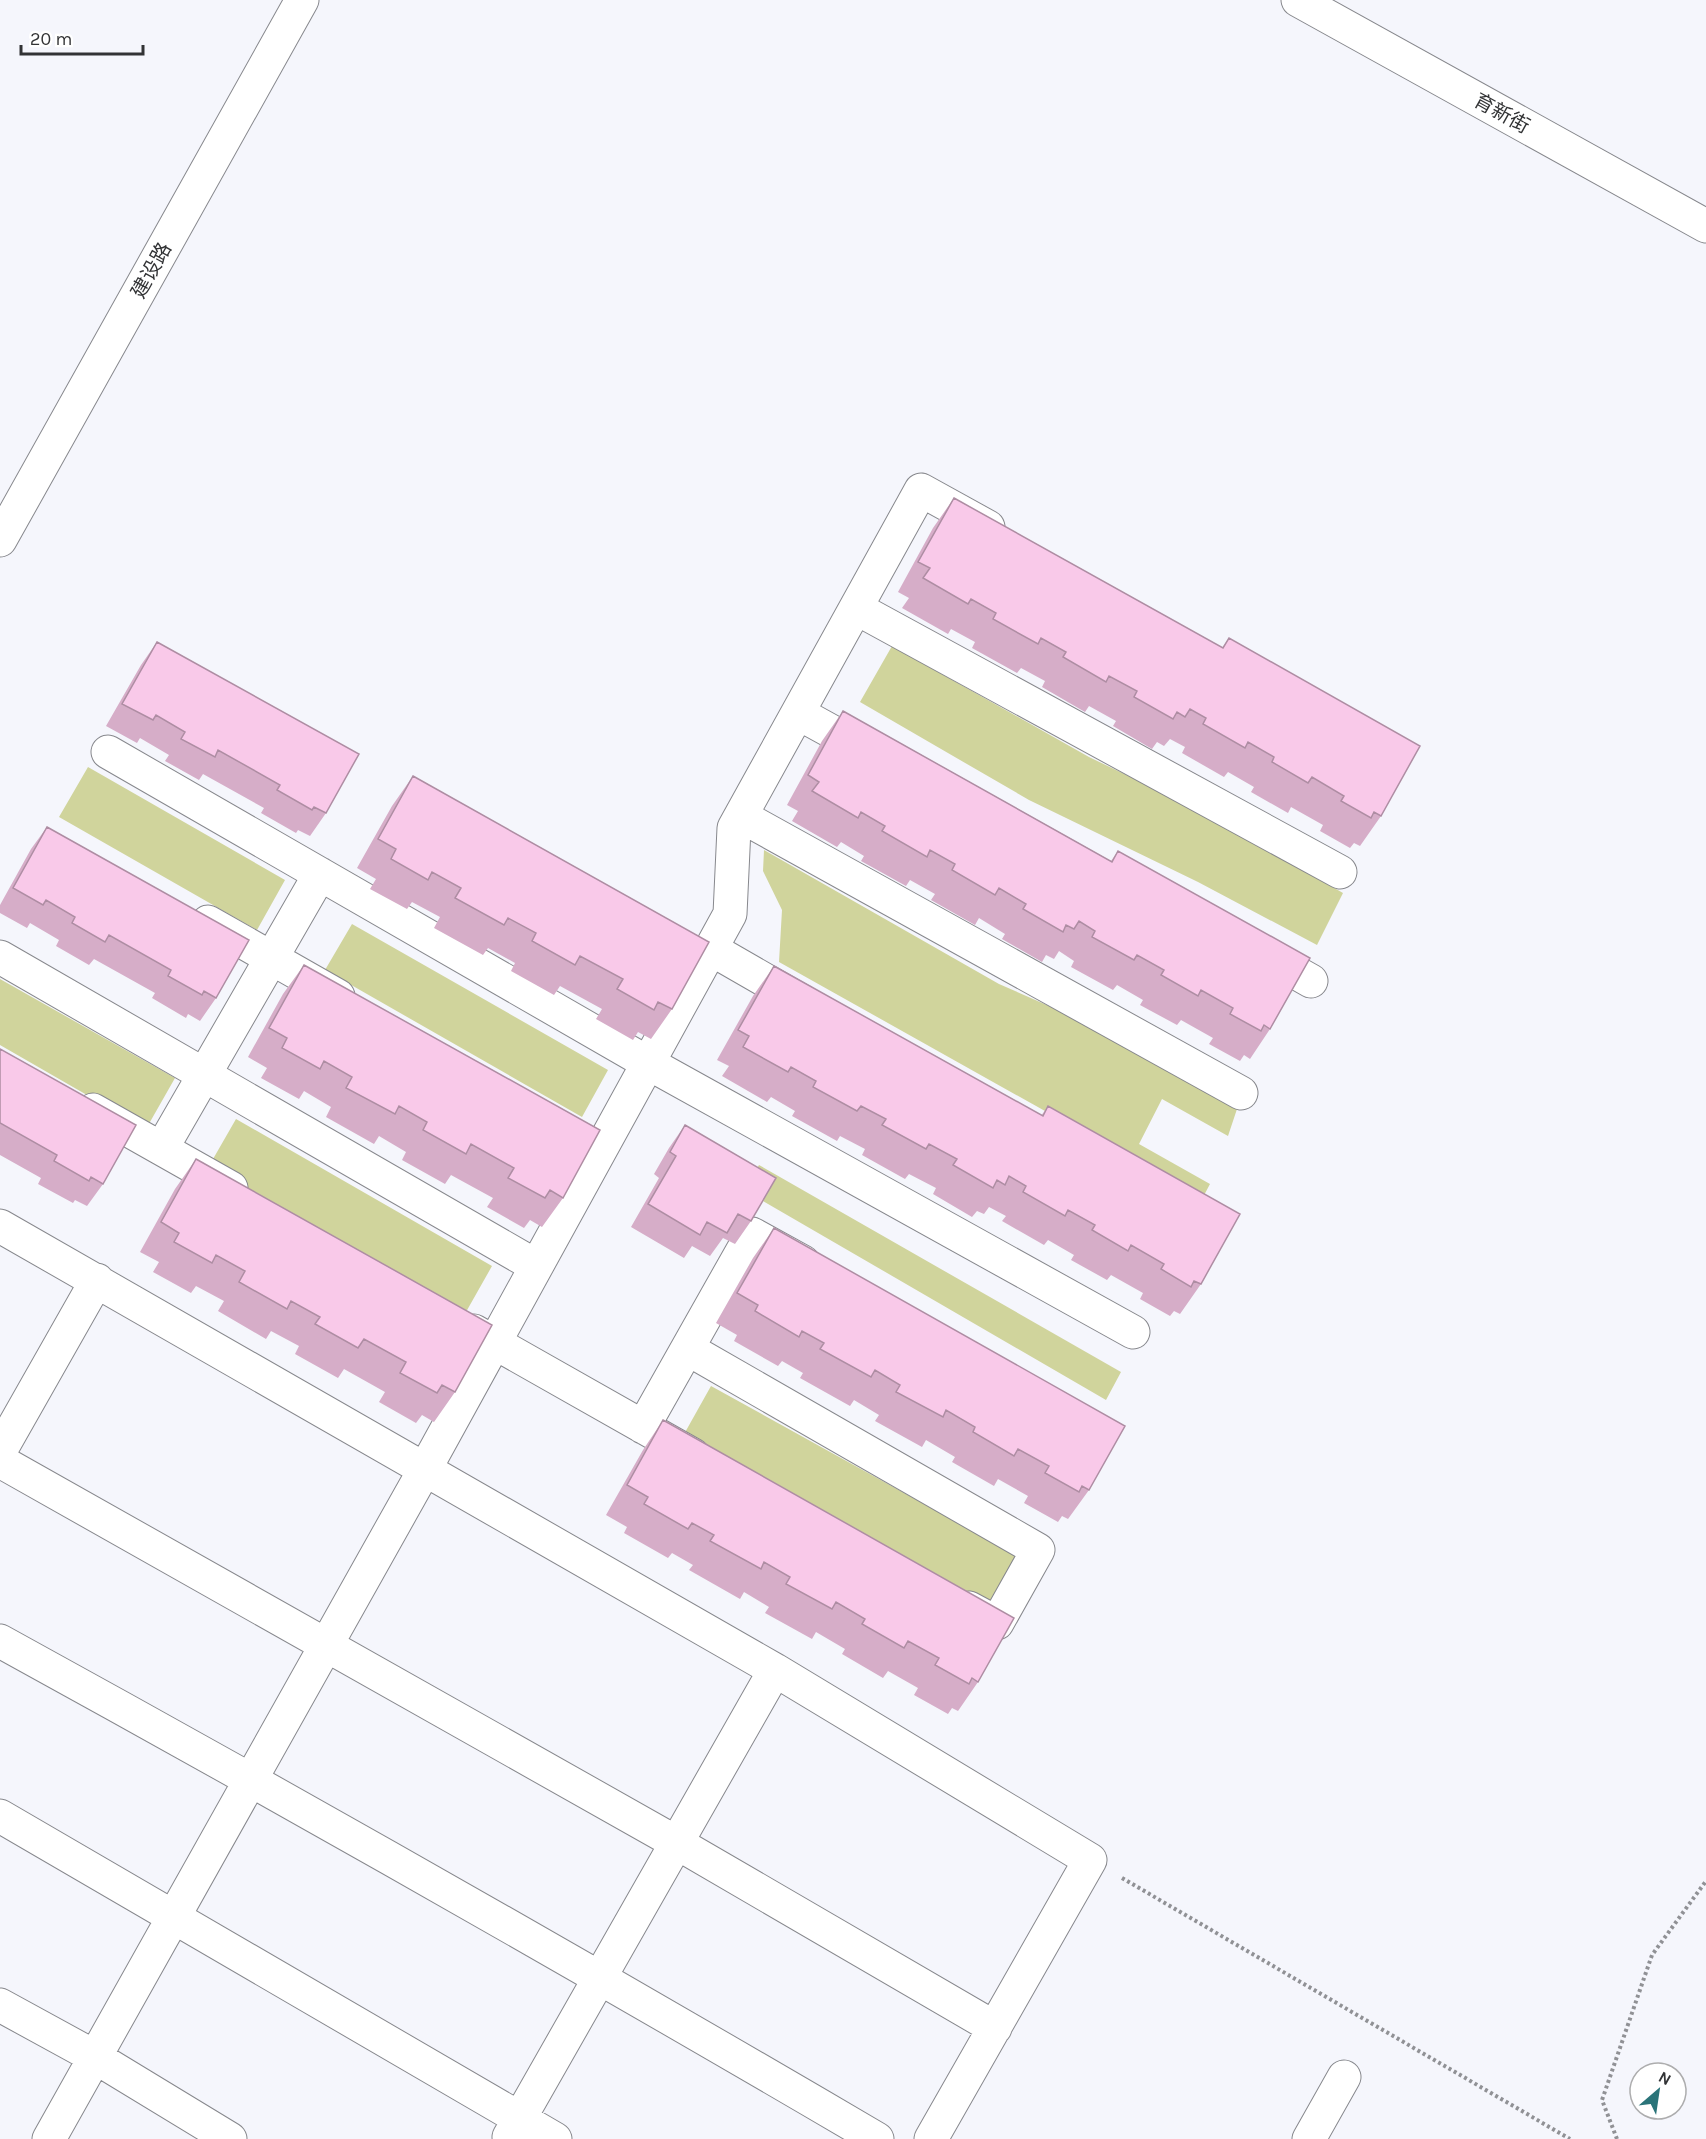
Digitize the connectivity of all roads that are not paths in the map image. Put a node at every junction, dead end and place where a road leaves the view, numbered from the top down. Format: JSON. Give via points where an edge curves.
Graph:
{"nodes":[{"id":1,"x":302,"y":0,"type":"edge"},
{"id":2,"x":1298,"y":0,"type":"edge"},
{"id":3,"x":1706,"y":226,"type":"edge"},
{"id":4,"x":0,"y":540,"type":"edge"},
{"id":5,"x":1014,"y":542,"type":"edge"},
{"id":6,"x":856,"y":608,"type":"junction"},
{"id":7,"x":798,"y":713,"type":"junction"},
{"id":8,"x":108,"y":752,"type":"dead end"},
{"id":9,"x":892,"y":765,"type":"edge"},
{"id":10,"x":741,"y":816,"type":"junction"},
{"id":11,"x":1340,"y":872,"type":"dead end"},
{"id":12,"x":321,"y":874,"type":"junction"},
{"id":13,"x":181,"y":907,"type":"edge"},
{"id":14,"x":1240,"y":942,"type":"edge"},
{"id":15,"x":711,"y":949,"type":"junction"},
{"id":16,"x":0,"y":957,"type":"edge"},
{"id":17,"x":272,"y":958,"type":"junction"},
{"id":18,"x":1311,"y":981,"type":"dead end"},
{"id":19,"x":365,"y":1011,"type":"edge"},
{"id":20,"x":832,"y":1019,"type":"edge"},
{"id":21,"x":648,"y":1063,"type":"junction"},
{"id":22,"x":204,"y":1074,"type":"junction"},
{"id":23,"x":1242,"y":1093,"type":"dead end"},
{"id":24,"x":71,"y":1097,"type":"edge"},
{"id":25,"x":571,"y":1129,"type":"edge"},
{"id":26,"x":602,"y":1147,"type":"junction"},
{"id":27,"x":162,"y":1148,"type":"junction"},
{"id":28,"x":253,"y":1201,"type":"edge"},
{"id":29,"x":0,"y":1226,"type":"edge"},
{"id":30,"x":536,"y":1266,"type":"junction"},
{"id":31,"x":834,"y":1279,"type":"edge"},
{"id":32,"x":98,"y":1280,"type":"junction"},
{"id":33,"x":444,"y":1313,"type":"edge"},
{"id":34,"x":1132,"y":1332,"type":"dead end"},
{"id":35,"x":494,"y":1343,"type":"junction"},
{"id":36,"x":688,"y":1349,"type":"junction"},
{"id":37,"x":643,"y":1427,"type":"junction"},
{"id":38,"x":0,"y":1450,"type":"edge"},
{"id":39,"x":0,"y":1461,"type":"edge"},
{"id":40,"x":716,"y":1468,"type":"edge"},
{"id":41,"x":425,"y":1469,"type":"junction"},
{"id":42,"x":945,"y":1594,"type":"edge"},
{"id":43,"x":0,"y":1641,"type":"edge"},
{"id":44,"x":327,"y":1644,"type":"junction"},
{"id":45,"x":775,"y":1670,"type":"junction"},
{"id":46,"x":251,"y":1779,"type":"junction"},
{"id":47,"x":0,"y":1816,"type":"edge"},
{"id":48,"x":677,"y":1844,"type":"junction"},
{"id":49,"x":174,"y":1916,"type":"junction"},
{"id":50,"x":600,"y":1977,"type":"junction"},
{"id":51,"x":0,"y":2005,"type":"edge"},
{"id":52,"x":995,"y":2028,"type":"junction"},
{"id":53,"x":95,"y":2057,"type":"junction"},
{"id":54,"x":1344,"y":2077,"type":"dead end"},
{"id":55,"x":513,"y":2129,"type":"edge"},
{"id":56,"x":49,"y":2139,"type":"edge"},
{"id":57,"x":230,"y":2139,"type":"edge"},
{"id":58,"x":555,"y":2139,"type":"edge"},
{"id":59,"x":878,"y":2139,"type":"edge"},
{"id":60,"x":931,"y":2139,"type":"edge"},
{"id":61,"x":1309,"y":2139,"type":"edge"}],
"edges":[{"from":1,"to":4,"type":"street","name":"建设路"},
{"from":2,"to":3,"type":"street","name":"育新街"},
{"from":5,"to":6,"type":"street","via":[[921,490]]},
{"from":6,"to":7,"type":"street"},
{"from":6,"to":11,"type":"street"},
{"from":7,"to":9,"type":"street"},
{"from":7,"to":10,"type":"street"},
{"from":8,"to":12,"type":"street"},
{"from":10,"to":15,"type":"street","via":[[734,828],[730,914]]},
{"from":10,"to":23,"type":"street"},
{"from":12,"to":17,"type":"street"},
{"from":12,"to":21,"type":"street"},
{"from":13,"to":17,"type":"street"},
{"from":14,"to":18,"type":"street"},
{"from":15,"to":20,"type":"street"},
{"from":15,"to":21,"type":"street"},
{"from":16,"to":22,"type":"street"},
{"from":17,"to":19,"type":"street"},
{"from":17,"to":22,"type":"street"},
{"from":21,"to":26,"type":"street"},
{"from":21,"to":34,"type":"street"},
{"from":22,"to":27,"type":"street"},
{"from":22,"to":30,"type":"street"},
{"from":24,"to":27,"type":"street"},
{"from":25,"to":26,"type":"street"},
{"from":26,"to":30,"type":"street"},
{"from":27,"to":28,"type":"street"},
{"from":29,"to":32,"type":"street"},
{"from":30,"to":35,"type":"street"},
{"from":31,"to":36,"type":"street","via":[[752,1233]]},
{"from":32,"to":38,"type":"street"},
{"from":32,"to":41,"type":"street"},
{"from":33,"to":35,"type":"street"},
{"from":35,"to":37,"type":"street"},
{"from":35,"to":41,"type":"street"},
{"from":36,"to":37,"type":"street"},
{"from":36,"to":42,"type":"street","via":[[1038,1550],[997,1623]]},
{"from":37,"to":40,"type":"street"},
{"from":39,"to":44,"type":"street"},
{"from":41,"to":44,"type":"street"},
{"from":41,"to":45,"type":"street"},
{"from":43,"to":46,"type":"street"},
{"from":44,"to":46,"type":"street"},
{"from":44,"to":48,"type":"street"},
{"from":45,"to":48,"type":"street"},
{"from":45,"to":52,"type":"street","via":[[1090,1860]]},
{"from":46,"to":49,"type":"street"},
{"from":46,"to":50,"type":"street"},
{"from":47,"to":49,"type":"street"},
{"from":48,"to":50,"type":"street"},
{"from":48,"to":52,"type":"street"},
{"from":49,"to":53,"type":"street"},
{"from":49,"to":55,"type":"street"},
{"from":50,"to":55,"type":"street"},
{"from":50,"to":59,"type":"street"},
{"from":51,"to":53,"type":"street"},
{"from":52,"to":60,"type":"street"},
{"from":53,"to":56,"type":"street"},
{"from":53,"to":57,"type":"street"},
{"from":54,"to":61,"type":"street"},
{"from":55,"to":58,"type":"street"}]}
